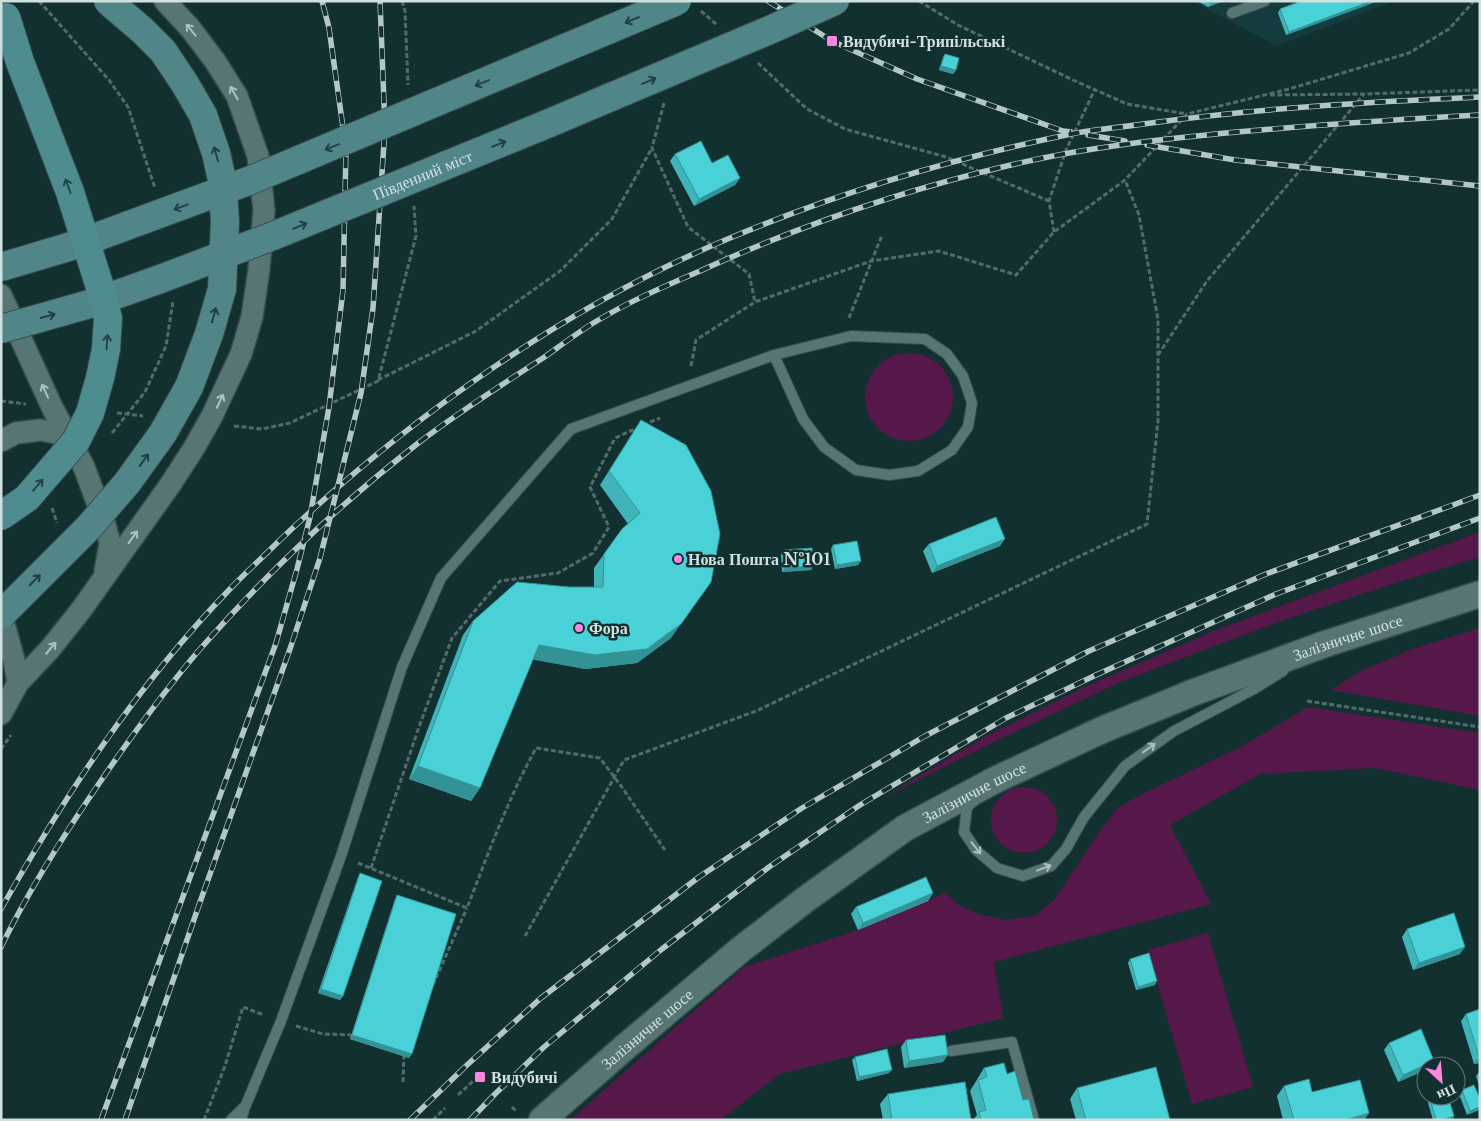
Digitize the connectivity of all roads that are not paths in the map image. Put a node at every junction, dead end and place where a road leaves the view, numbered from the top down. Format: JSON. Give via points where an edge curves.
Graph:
{"nodes":[{"id":1,"x":108,"y":1,"type":"edge"},
{"id":2,"x":165,"y":1,"type":"edge"},
{"id":3,"x":835,"y":1,"type":"edge"},
{"id":4,"x":1264,"y":1,"type":"edge"},
{"id":5,"x":687,"y":4,"type":"edge"},
{"id":6,"x":1232,"y":13,"type":"dead end"},
{"id":7,"x":6,"y":17,"type":"dead end"},
{"id":8,"x":1,"y":267,"type":"edge"},
{"id":9,"x":1,"y":295,"type":"edge"},
{"id":10,"x":1,"y":329,"type":"edge"},
{"id":11,"x":774,"y":356,"type":"junction"},
{"id":12,"x":66,"y":435,"type":"junction"},
{"id":13,"x":1,"y":441,"type":"edge"},
{"id":14,"x":1,"y":516,"type":"edge"},
{"id":15,"x":104,"y":577,"type":"junction"},
{"id":16,"x":1480,"y":594,"type":"edge"},
{"id":17,"x":1,"y":614,"type":"edge"},
{"id":18,"x":1325,"y":644,"type":"junction"},
{"id":19,"x":18,"y":683,"type":"junction"},
{"id":20,"x":1,"y":714,"type":"edge"},
{"id":21,"x":995,"y":780,"type":"junction"},
{"id":22,"x":951,"y":1051,"type":"dead end"},
{"id":23,"x":245,"y":1106,"type":"junction"},
{"id":24,"x":530,"y":1117,"type":"edge"},
{"id":25,"x":231,"y":1120,"type":"edge"},
{"id":26,"x":241,"y":1120,"type":"edge"},
{"id":27,"x":1034,"y":1120,"type":"edge"}],
"edges":[{"from":17,"to":1,"type":"main road","one_way":true,"bridge":true,"via":[[89,527],[127,483],[163,433],[189,387],[222,289],[225,221],[222,180],[203,115],[163,51]]},
{"from":15,"to":2,"type":"street","one_way":true,"via":[[170,485],[208,423],[241,354],[252,317],[259,269],[264,210],[258,156],[237,96],[190,28]]},
{"from":10,"to":3,"type":"main road","name":"Південний міст","one_way":true,"bridge":true,"via":[[93,303],[273,236]]},
{"from":4,"to":6,"type":"lane"},
{"from":5,"to":8,"type":"main road","one_way":true,"bridge":true,"via":[[251,180],[75,245]]},
{"from":14,"to":7,"type":"highway","one_way":true,"bridge":true,"via":[[27,498],[76,441],[90,413],[100,378],[108,318],[70,192]]},
{"from":12,"to":9,"type":"street","one_way":true},
{"from":11,"to":11,"type":"lane","via":[[851,336],[925,339],[947,354],[963,376],[972,403],[968,427],[952,450],[918,470],[889,475],[856,470],[824,447],[803,419]]},
{"from":11,"to":23,"type":"lane","via":[[571,429],[441,578],[402,667],[341,856],[281,1021]]},
{"from":12,"to":13,"type":"street","via":[[41,430],[16,433]]},
{"from":12,"to":15,"type":"street","via":[[84,467],[110,543]]},
{"from":19,"to":15,"type":"street","one_way":true,"via":[[82,610]]},
{"from":16,"to":18,"type":"street","name":"Залізничне шосе"},
{"from":17,"to":19,"type":"street"},
{"from":18,"to":21,"type":"street","name":"Залізничне шосе","via":[[1102,730]]},
{"from":21,"to":18,"type":"lane","one_way":true,"via":[[967,808],[964,832],[976,850],[997,868],[1023,876],[1051,866],[1066,849],[1084,817],[1125,766],[1174,731],[1254,689]]},
{"from":19,"to":20,"type":"street"},
{"from":21,"to":24,"type":"street","name":"Залізничне шосе","via":[[906,828],[806,899],[624,1048]]},
{"from":22,"to":27,"type":"lane","via":[[1012,1042]]},
{"from":23,"to":25,"type":"lane"},
{"from":23,"to":26,"type":"lane"}]}
